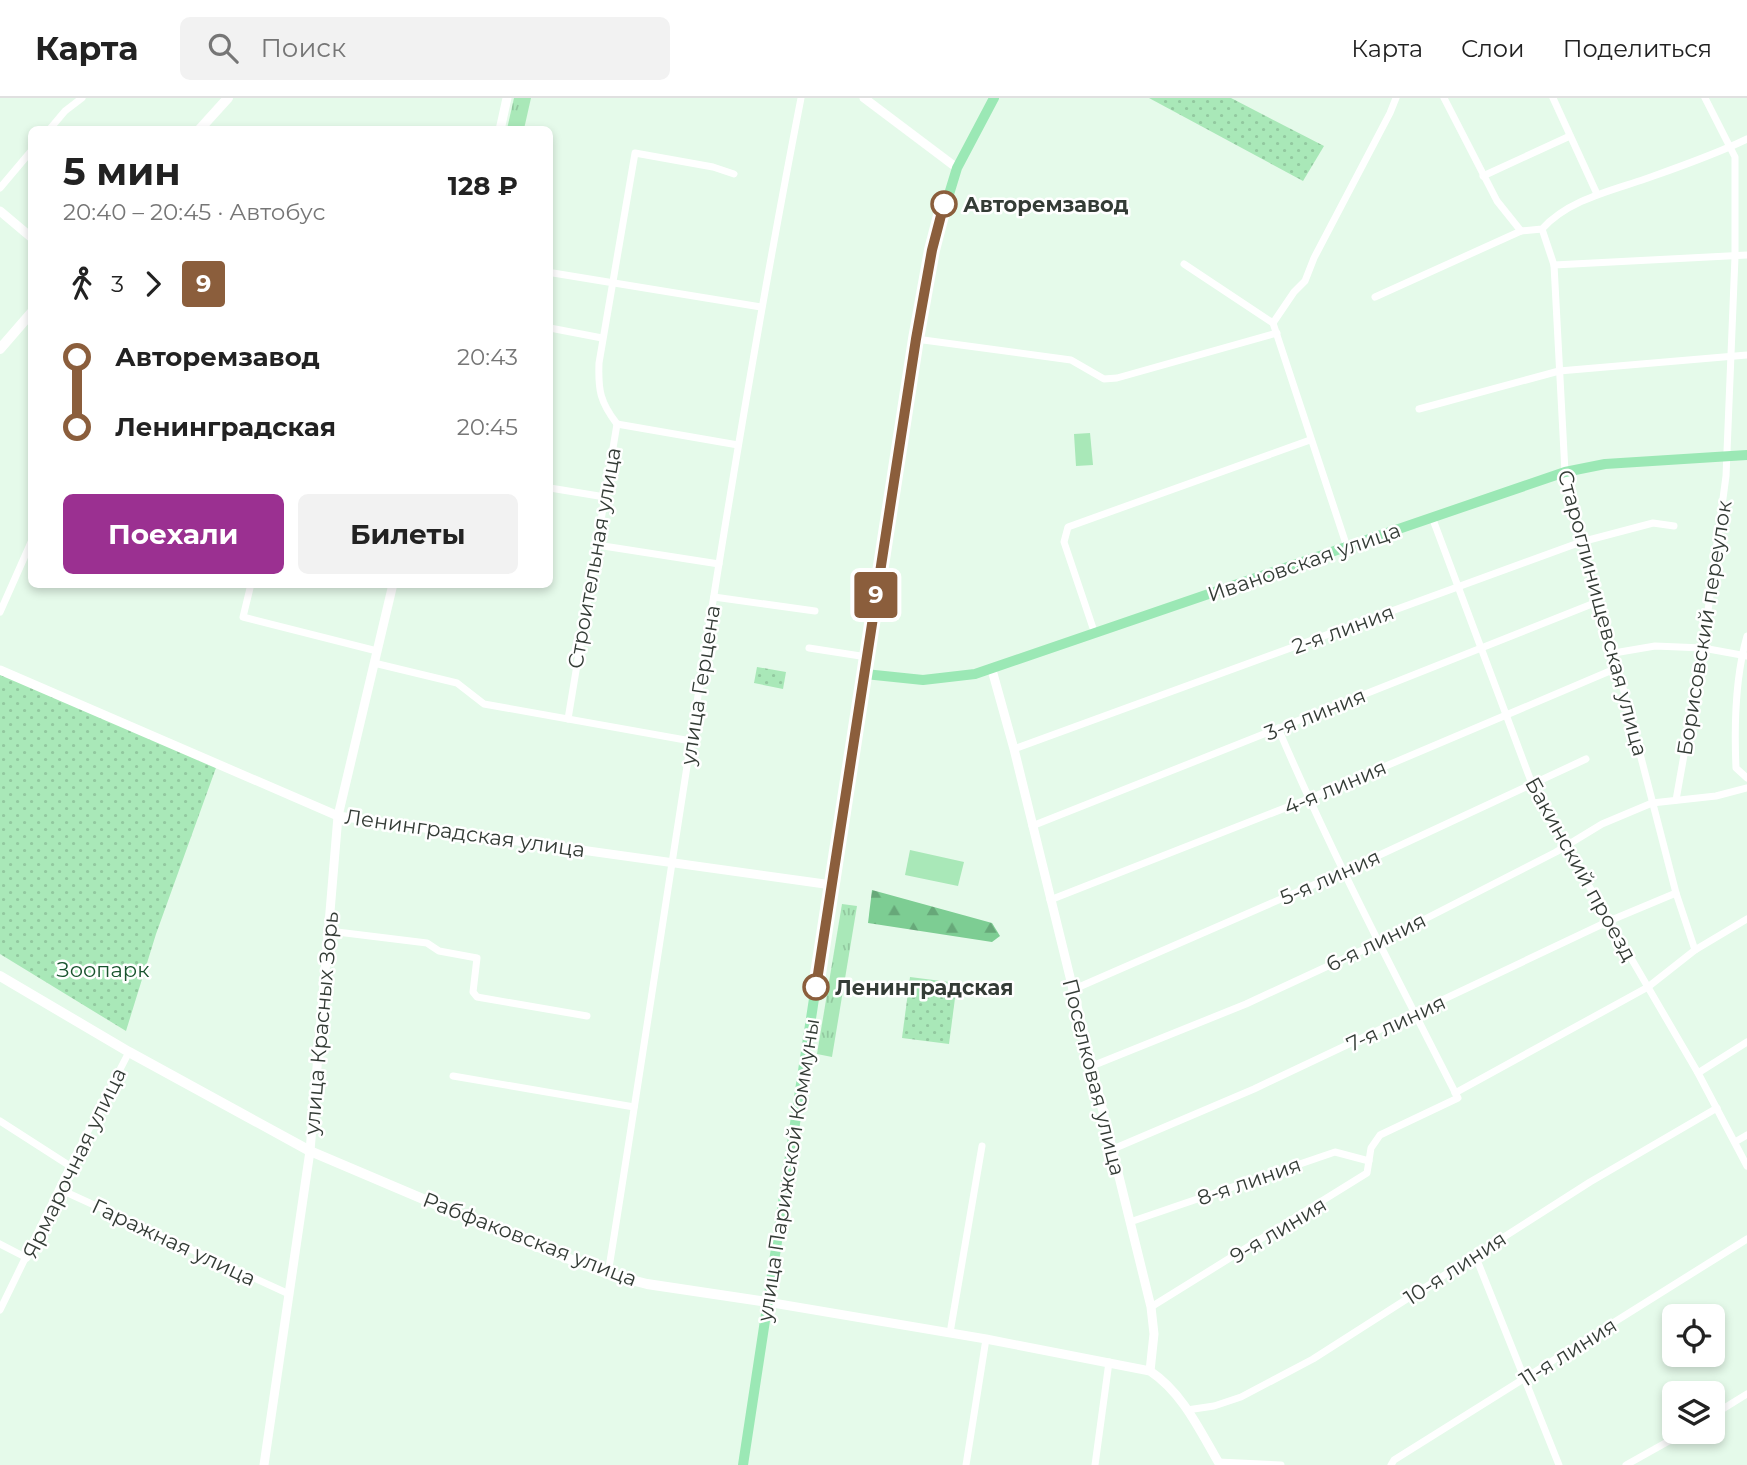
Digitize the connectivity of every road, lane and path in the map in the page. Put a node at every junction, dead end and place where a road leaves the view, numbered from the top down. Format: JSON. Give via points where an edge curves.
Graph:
{"nodes":[{"id":1,"x":82,"y":98,"type":"edge"},
{"id":2,"x":228,"y":98,"type":"edge"},
{"id":3,"x":507,"y":98,"type":"edge"},
{"id":4,"x":801,"y":98,"type":"edge"},
{"id":5,"x":864,"y":98,"type":"edge"},
{"id":6,"x":994,"y":98,"type":"edge"},
{"id":7,"x":1396,"y":98,"type":"edge"},
{"id":8,"x":1444,"y":98,"type":"edge"},
{"id":9,"x":1553,"y":98,"type":"edge"},
{"id":10,"x":1705,"y":98,"type":"edge"},
{"id":11,"x":52,"y":126,"type":"edge"},
{"id":12,"x":203,"y":126,"type":"edge"},
{"id":13,"x":501,"y":126,"type":"edge"},
{"id":14,"x":1570,"y":136,"type":"junction"},
{"id":15,"x":1747,"y":139,"type":"edge"},
{"id":16,"x":1730,"y":147,"type":"junction"},
{"id":17,"x":28,"y":155,"type":"edge"},
{"id":18,"x":957,"y":168,"type":"junction"},
{"id":19,"x":733,"y":174,"type":"dead end"},
{"id":20,"x":1483,"y":176,"type":"junction"},
{"id":21,"x":0,"y":188,"type":"edge"},
{"id":22,"x":1597,"y":194,"type":"junction"},
{"id":23,"x":0,"y":211,"type":"edge"},
{"id":24,"x":1542,"y":229,"type":"junction"},
{"id":25,"x":1521,"y":231,"type":"junction"},
{"id":26,"x":28,"y":235,"type":"edge"},
{"id":27,"x":1747,"y":256,"type":"edge"},
{"id":28,"x":1735,"y":257,"type":"junction"},
{"id":29,"x":1184,"y":264,"type":"dead end"},
{"id":30,"x":1554,"y":265,"type":"junction"},
{"id":31,"x":553,"y":273,"type":"dead end"},
{"id":32,"x":612,"y":283,"type":"junction"},
{"id":33,"x":1375,"y":297,"type":"dead end"},
{"id":34,"x":761,"y":307,"type":"junction"},
{"id":35,"x":28,"y":317,"type":"edge"},
{"id":36,"x":1273,"y":323,"type":"junction"},
{"id":37,"x":553,"y":329,"type":"edge"},
{"id":38,"x":1276,"y":333,"type":"junction"},
{"id":39,"x":602,"y":338,"type":"junction"},
{"id":40,"x":916,"y":339,"type":"junction"},
{"id":41,"x":0,"y":349,"type":"edge"},
{"id":42,"x":1747,"y":355,"type":"edge"},
{"id":43,"x":1730,"y":356,"type":"junction"},
{"id":44,"x":1559,"y":371,"type":"junction"},
{"id":45,"x":1419,"y":409,"type":"dead end"},
{"id":46,"x":617,"y":424,"type":"junction"},
{"id":47,"x":1310,"y":440,"type":"junction"},
{"id":48,"x":738,"y":445,"type":"junction"},
{"id":49,"x":1747,"y":455,"type":"edge"},
{"id":50,"x":1727,"y":456,"type":"junction"},
{"id":51,"x":1565,"y":472,"type":"junction"},
{"id":52,"x":553,"y":488,"type":"edge"},
{"id":53,"x":605,"y":497,"type":"junction"},
{"id":54,"x":1432,"y":517,"type":"junction"},
{"id":55,"x":1674,"y":526,"type":"dead end"},
{"id":56,"x":1581,"y":542,"type":"junction"},
{"id":57,"x":597,"y":545,"type":"junction"},
{"id":58,"x":1347,"y":547,"type":"junction"},
{"id":59,"x":28,"y":551,"type":"edge"},
{"id":60,"x":719,"y":564,"type":"junction"},
{"id":61,"x":1459,"y":587,"type":"junction"},
{"id":62,"x":250,"y":588,"type":"edge"},
{"id":63,"x":392,"y":588,"type":"edge"},
{"id":64,"x":714,"y":597,"type":"junction"},
{"id":65,"x":1597,"y":602,"type":"junction"},
{"id":66,"x":815,"y":611,"type":"dead end"},
{"id":67,"x":0,"y":612,"type":"edge"},
{"id":68,"x":1095,"y":634,"type":"junction"},
{"id":69,"x":1747,"y":636,"type":"edge"},
{"id":70,"x":809,"y":648,"type":"dead end"},
{"id":71,"x":1482,"y":648,"type":"junction"},
{"id":72,"x":1703,"y":648,"type":"junction"},
{"id":73,"x":377,"y":651,"type":"junction"},
{"id":74,"x":1614,"y":653,"type":"junction"},
{"id":75,"x":1744,"y":656,"type":"edge"},
{"id":76,"x":867,"y":657,"type":"junction"},
{"id":77,"x":374,"y":663,"type":"junction"},
{"id":78,"x":1617,"y":668,"type":"junction"},
{"id":79,"x":0,"y":670,"type":"edge"},
{"id":80,"x":992,"y":670,"type":"junction"},
{"id":81,"x":864,"y":674,"type":"junction"},
{"id":82,"x":1505,"y":715,"type":"junction"},
{"id":83,"x":568,"y":719,"type":"junction"},
{"id":84,"x":1278,"y":728,"type":"junction"},
{"id":85,"x":691,"y":741,"type":"junction"},
{"id":86,"x":1014,"y":748,"type":"junction"},
{"id":87,"x":1586,"y":759,"type":"dead end"},
{"id":88,"x":1747,"y":778,"type":"edge"},
{"id":89,"x":1532,"y":784,"type":"junction"},
{"id":90,"x":1747,"y":788,"type":"edge"},
{"id":91,"x":1308,"y":799,"type":"junction"},
{"id":92,"x":1676,"y":800,"type":"junction"},
{"id":93,"x":1652,"y":803,"type":"junction"},
{"id":94,"x":338,"y":816,"type":"junction"},
{"id":95,"x":1032,"y":826,"type":"junction"},
{"id":96,"x":1566,"y":847,"type":"junction"},
{"id":97,"x":671,"y":862,"type":"junction"},
{"id":98,"x":1343,"y":872,"type":"junction"},
{"id":99,"x":832,"y":885,"type":"junction"},
{"id":100,"x":1676,"y":893,"type":"junction"},
{"id":101,"x":1050,"y":901,"type":"junction"},
{"id":102,"x":1747,"y":919,"type":"edge"},
{"id":103,"x":1609,"y":921,"type":"junction"},
{"id":104,"x":329,"y":931,"type":"junction"},
{"id":105,"x":1380,"y":942,"type":"junction"},
{"id":106,"x":1695,"y":950,"type":"junction"},
{"id":107,"x":0,"y":975,"type":"edge"},
{"id":108,"x":1648,"y":987,"type":"junction"},
{"id":109,"x":1072,"y":990,"type":"junction"},
{"id":110,"x":1415,"y":1014,"type":"junction"},
{"id":111,"x":587,"y":1016,"type":"dead end"},
{"id":112,"x":1747,"y":1042,"type":"edge"},
{"id":113,"x":129,"y":1052,"type":"junction"},
{"id":114,"x":1092,"y":1066,"type":"junction"},
{"id":115,"x":1698,"y":1073,"type":"junction"},
{"id":116,"x":453,"y":1076,"type":"dead end"},
{"id":117,"x":1456,"y":1096,"type":"junction"},
{"id":118,"x":634,"y":1107,"type":"junction"},
{"id":119,"x":1717,"y":1108,"type":"junction"},
{"id":120,"x":0,"y":1121,"type":"edge"},
{"id":121,"x":1747,"y":1135,"type":"edge"},
{"id":122,"x":1735,"y":1142,"type":"junction"},
{"id":123,"x":982,"y":1146,"type":"dead end"},
{"id":124,"x":1113,"y":1149,"type":"junction"},
{"id":125,"x":310,"y":1151,"type":"junction"},
{"id":126,"x":1369,"y":1161,"type":"junction"},
{"id":127,"x":70,"y":1166,"type":"junction"},
{"id":128,"x":1747,"y":1166,"type":"edge"},
{"id":129,"x":59,"y":1189,"type":"junction"},
{"id":130,"x":1130,"y":1222,"type":"junction"},
{"id":131,"x":1747,"y":1239,"type":"edge"},
{"id":132,"x":0,"y":1244,"type":"edge"},
{"id":133,"x":1475,"y":1255,"type":"junction"},
{"id":134,"x":27,"y":1258,"type":"junction"},
{"id":135,"x":608,"y":1274,"type":"junction"},
{"id":136,"x":289,"y":1294,"type":"junction"},
{"id":137,"x":767,"y":1303,"type":"junction"},
{"id":138,"x":1151,"y":1307,"type":"junction"},
{"id":139,"x":0,"y":1310,"type":"edge"},
{"id":140,"x":950,"y":1333,"type":"junction"},
{"id":141,"x":986,"y":1339,"type":"junction"},
{"id":142,"x":1109,"y":1362,"type":"junction"},
{"id":143,"x":1150,"y":1371,"type":"junction"},
{"id":144,"x":1525,"y":1379,"type":"junction"},
{"id":145,"x":1747,"y":1394,"type":"edge"},
{"id":146,"x":1725,"y":1408,"type":"edge"},
{"id":147,"x":1187,"y":1410,"type":"junction"},
{"id":148,"x":1664,"y":1444,"type":"edge"},
{"id":149,"x":1219,"y":1463,"type":"edge"},
{"id":150,"x":264,"y":1465,"type":"edge"},
{"id":151,"x":743,"y":1465,"type":"edge"},
{"id":152,"x":966,"y":1465,"type":"edge"},
{"id":153,"x":1095,"y":1465,"type":"edge"},
{"id":154,"x":1281,"y":1465,"type":"edge"},
{"id":155,"x":1391,"y":1465,"type":"edge"},
{"id":156,"x":1559,"y":1465,"type":"edge"},
{"id":157,"x":1626,"y":1465,"type":"edge"}],
"edges":[{"from":1,"to":11,"type":"street"},
{"from":2,"to":12,"type":"main road"},
{"from":3,"to":13,"type":"street"},
{"from":4,"to":34,"type":"street","name":"улица Герцена"},
{"from":5,"to":18,"type":"street"},
{"from":6,"to":18,"type":"main road","name":"улица Парижской Коммуны"},
{"from":7,"to":36,"type":"street","via":[[1305,281]]},
{"from":8,"to":20,"type":"street"},
{"from":9,"to":14,"type":"street"},
{"from":10,"to":16,"type":"street","name":"Борисовский переулок"},
{"from":14,"to":20,"type":"street"},
{"from":14,"to":22,"type":"street"},
{"from":15,"to":16,"type":"street"},
{"from":16,"to":22,"type":"street"},
{"from":16,"to":28,"type":"street","name":"Борисовский переулок","via":[[1735,157]]},
{"from":17,"to":21,"type":"street"},
{"from":18,"to":40,"type":"main road","name":"улица Парижской Коммуны","via":[[937,226]]},
{"from":19,"to":32,"type":"street","name":"Строительная улица","via":[[635,153]]},
{"from":20,"to":25,"type":"street"},
{"from":22,"to":24,"type":"street","via":[[1553,217]]},
{"from":23,"to":26,"type":"street"},
{"from":24,"to":25,"type":"street"},
{"from":24,"to":30,"type":"street","name":"Староглинищевская улица"},
{"from":25,"to":33,"type":"street"},
{"from":27,"to":28,"type":"street"},
{"from":28,"to":30,"type":"street"},
{"from":28,"to":43,"type":"street","name":"Борисовский переулок"},
{"from":29,"to":36,"type":"street"},
{"from":30,"to":44,"type":"street","name":"Староглинищевская улица"},
{"from":31,"to":32,"type":"street"},
{"from":32,"to":34,"type":"street"},
{"from":32,"to":39,"type":"street","name":"Строительная улица"},
{"from":34,"to":48,"type":"street","name":"улица Герцена"},
{"from":35,"to":41,"type":"main road"},
{"from":36,"to":38,"type":"street"},
{"from":37,"to":39,"type":"street"},
{"from":38,"to":40,"type":"street","via":[[1104,379],[1071,360]]},
{"from":38,"to":47,"type":"street"},
{"from":39,"to":46,"type":"street","name":"Строительная улица","via":[[598,388]]},
{"from":40,"to":76,"type":"main road","name":"улица Парижской Коммуны"},
{"from":42,"to":43,"type":"street"},
{"from":43,"to":44,"type":"street"},
{"from":43,"to":50,"type":"street","name":"Борисовский переулок"},
{"from":44,"to":45,"type":"street"},
{"from":44,"to":51,"type":"street","name":"Староглинищевская улица"},
{"from":46,"to":48,"type":"street"},
{"from":46,"to":53,"type":"street","name":"Строительная улица"},
{"from":47,"to":58,"type":"street"},
{"from":47,"to":68,"type":"street","via":[[1068,527],[1064,542]]},
{"from":48,"to":60,"type":"street","name":"улица Герцена"},
{"from":49,"to":50,"type":"main road","name":"Ивановская улица"},
{"from":50,"to":51,"type":"main road","name":"Ивановская улица","via":[[1605,464]]},
{"from":50,"to":72,"type":"street","name":"Борисовский переулок"},
{"from":51,"to":54,"type":"main road","name":"Ивановская улица"},
{"from":51,"to":56,"type":"street","name":"Староглинищевская улица"},
{"from":52,"to":53,"type":"street"},
{"from":53,"to":57,"type":"street","name":"Строительная улица"},
{"from":54,"to":58,"type":"main road","name":"Ивановская улица"},
{"from":54,"to":61,"type":"street","name":"Бакинский проезд"},
{"from":55,"to":56,"type":"street","name":"2-я линия","via":[[1653,523]]},
{"from":56,"to":61,"type":"street","name":"2-я линия"},
{"from":56,"to":65,"type":"street","name":"Староглинищевская улица"},
{"from":57,"to":60,"type":"street"},
{"from":57,"to":83,"type":"street","name":"Строительная улица"},
{"from":58,"to":68,"type":"main road","name":"Ивановская улица"},
{"from":59,"to":67,"type":"street"},
{"from":60,"to":64,"type":"street","name":"улица Герцена"},
{"from":61,"to":71,"type":"street","name":"Бакинский проезд"},
{"from":61,"to":86,"type":"street","name":"2-я линия"},
{"from":62,"to":73,"type":"street","via":[[243,617]]},
{"from":63,"to":73,"type":"street","name":"улица Красных Зорь"},
{"from":64,"to":66,"type":"street"},
{"from":64,"to":85,"type":"street","name":"улица Герцена"},
{"from":65,"to":71,"type":"street","name":"3-я линия"},
{"from":65,"to":74,"type":"street","name":"Староглинищевская улица"},
{"from":68,"to":80,"type":"main road","name":"Ивановская улица"},
{"from":69,"to":75,"type":"street"},
{"from":70,"to":76,"type":"street"},
{"from":71,"to":82,"type":"street","name":"Бакинский проезд"},
{"from":71,"to":84,"type":"street","name":"3-я линия"},
{"from":72,"to":74,"type":"street","via":[[1655,646]]},
{"from":72,"to":75,"type":"street"},
{"from":72,"to":92,"type":"street","name":"Борисовский переулок"},
{"from":73,"to":77,"type":"street","name":"улица Красных Зорь"},
{"from":74,"to":78,"type":"street","name":"Староглинищевская улица"},
{"from":75,"to":88,"type":"street","via":[[1734,728],[1736,768]]},
{"from":76,"to":81,"type":"main road","name":"улица Парижской Коммуны"},
{"from":77,"to":83,"type":"street","via":[[457,683],[484,704]]},
{"from":77,"to":94,"type":"street","name":"улица Красных Зорь"},
{"from":78,"to":82,"type":"street","name":"4-я линия"},
{"from":78,"to":93,"type":"street","name":"Староглинищевская улица"},
{"from":79,"to":94,"type":"street","name":"Ленинградская улица"},
{"from":80,"to":81,"type":"main road","name":"Ивановская улица","via":[[923,680]]},
{"from":80,"to":86,"type":"street","name":"Поселковая улица"},
{"from":81,"to":99,"type":"main road","name":"улица Парижской Коммуны"},
{"from":82,"to":89,"type":"street","name":"Бакинский проезд"},
{"from":82,"to":91,"type":"street","name":"4-я линия"},
{"from":83,"to":85,"type":"street"},
{"from":84,"to":91,"type":"street"},
{"from":84,"to":95,"type":"street","name":"3-я линия"},
{"from":85,"to":97,"type":"street","name":"улица Герцена"},
{"from":86,"to":95,"type":"street","name":"Поселковая улица"},
{"from":87,"to":89,"type":"street","name":"5-я линия"},
{"from":89,"to":96,"type":"street","name":"Бакинский проезд"},
{"from":89,"to":98,"type":"street","name":"5-я линия"},
{"from":90,"to":92,"type":"street","name":"6-я линия"},
{"from":91,"to":98,"type":"street"},
{"from":91,"to":101,"type":"street","name":"4-я линия"},
{"from":92,"to":93,"type":"street","name":"6-я линия"},
{"from":93,"to":96,"type":"street","name":"6-я линия","via":[[1602,824]]},
{"from":93,"to":100,"type":"street","name":"Староглинищевская улица"},
{"from":94,"to":97,"type":"street","name":"Ленинградская улица"},
{"from":94,"to":104,"type":"street","name":"улица Красных Зорь"},
{"from":95,"to":101,"type":"street","name":"Поселковая улица"},
{"from":96,"to":103,"type":"street","name":"Бакинский проезд"},
{"from":96,"to":105,"type":"street","name":"6-я линия"},
{"from":97,"to":99,"type":"street","name":"Ленинградская улица"},
{"from":97,"to":118,"type":"street","name":"улица Герцена"},
{"from":98,"to":105,"type":"street"},
{"from":98,"to":109,"type":"street","name":"5-я линия"},
{"from":99,"to":137,"type":"main road","name":"улица Парижской Коммуны"},
{"from":100,"to":103,"type":"street","name":"7-я линия"},
{"from":100,"to":106,"type":"street","name":"Староглинищевская улица"},
{"from":101,"to":109,"type":"street","name":"Поселковая улица"},
{"from":102,"to":106,"type":"street"},
{"from":103,"to":108,"type":"street","name":"Бакинский проезд"},
{"from":103,"to":110,"type":"street","name":"7-я линия"},
{"from":104,"to":111,"type":"street","via":[[427,943],[439,951],[477,958],[473,992],[477,997]]},
{"from":104,"to":125,"type":"street","name":"улица Красных Зорь"},
{"from":105,"to":110,"type":"street"},
{"from":105,"to":114,"type":"street","name":"6-я линия","via":[[1246,1004]]},
{"from":106,"to":108,"type":"street"},
{"from":107,"to":113,"type":"main road","name":"Рабфаковская улица"},
{"from":108,"to":115,"type":"street","name":"Бакинский проезд"},
{"from":108,"to":117,"type":"street"},
{"from":109,"to":114,"type":"street","name":"Поселковая улица"},
{"from":110,"to":117,"type":"street"},
{"from":110,"to":124,"type":"street","name":"7-я линия","via":[[1187,1120]]},
{"from":112,"to":115,"type":"street"},
{"from":113,"to":125,"type":"main road","name":"Рабфаковская улица"},
{"from":113,"to":127,"type":"street","name":"Ярмарочная улица"},
{"from":114,"to":124,"type":"street","name":"Поселковая улица"},
{"from":115,"to":119,"type":"street","name":"Бакинский проезд"},
{"from":116,"to":118,"type":"street"},
{"from":117,"to":126,"type":"street","name":"9-я линия","via":[[1380,1135]]},
{"from":118,"to":135,"type":"street","name":"улица Герцена"},
{"from":119,"to":122,"type":"street","name":"Бакинский проезд"},
{"from":119,"to":133,"type":"street","name":"10-я линия"},
{"from":120,"to":127,"type":"street"},
{"from":121,"to":122,"type":"street"},
{"from":122,"to":128,"type":"street","name":"Бакинский проезд"},
{"from":123,"to":140,"type":"street"},
{"from":124,"to":130,"type":"street","name":"Поселковая улица"},
{"from":125,"to":135,"type":"main road","name":"Рабфаковская улица"},
{"from":125,"to":136,"type":"street","name":"улица Красных Зорь"},
{"from":126,"to":130,"type":"street","name":"8-я линия","via":[[1335,1152]]},
{"from":126,"to":138,"type":"street","name":"9-я линия","via":[[1367,1173],[1353,1184]]},
{"from":127,"to":129,"type":"street","name":"Ярмарочная улица"},
{"from":129,"to":134,"type":"street","name":"Ярмарочная улица"},
{"from":129,"to":136,"type":"street","name":"Гаражная улица"},
{"from":130,"to":138,"type":"street","name":"Поселковая улица"},
{"from":131,"to":144,"type":"street","name":"11-я линия"},
{"from":132,"to":134,"type":"street"},
{"from":133,"to":144,"type":"street"},
{"from":133,"to":147,"type":"street","name":"10-я линия","via":[[1312,1359],[1241,1397]]},
{"from":134,"to":139,"type":"street","name":"Ярмарочная улица"},
{"from":135,"to":137,"type":"main road","name":"Рабфаковская улица"},
{"from":136,"to":150,"type":"street","name":"улица Красных Зорь"},
{"from":137,"to":140,"type":"street","name":"Рабфаковская улица"},
{"from":137,"to":151,"type":"main road","name":"улица Парижской Коммуны"},
{"from":138,"to":143,"type":"street","name":"Поселковая улица"},
{"from":140,"to":141,"type":"street","name":"Рабфаковская улица"},
{"from":141,"to":142,"type":"street","name":"Рабфаковская улица"},
{"from":141,"to":152,"type":"street"},
{"from":142,"to":143,"type":"street","name":"Рабфаковская улица"},
{"from":142,"to":153,"type":"street"},
{"from":143,"to":147,"type":"street","via":[[1171,1387]]},
{"from":144,"to":155,"type":"street","name":"11-я линия"},
{"from":144,"to":156,"type":"street"},
{"from":145,"to":146,"type":"street"},
{"from":147,"to":149,"type":"street"},
{"from":148,"to":157,"type":"street"},
{"from":149,"to":154,"type":"street"}]}
